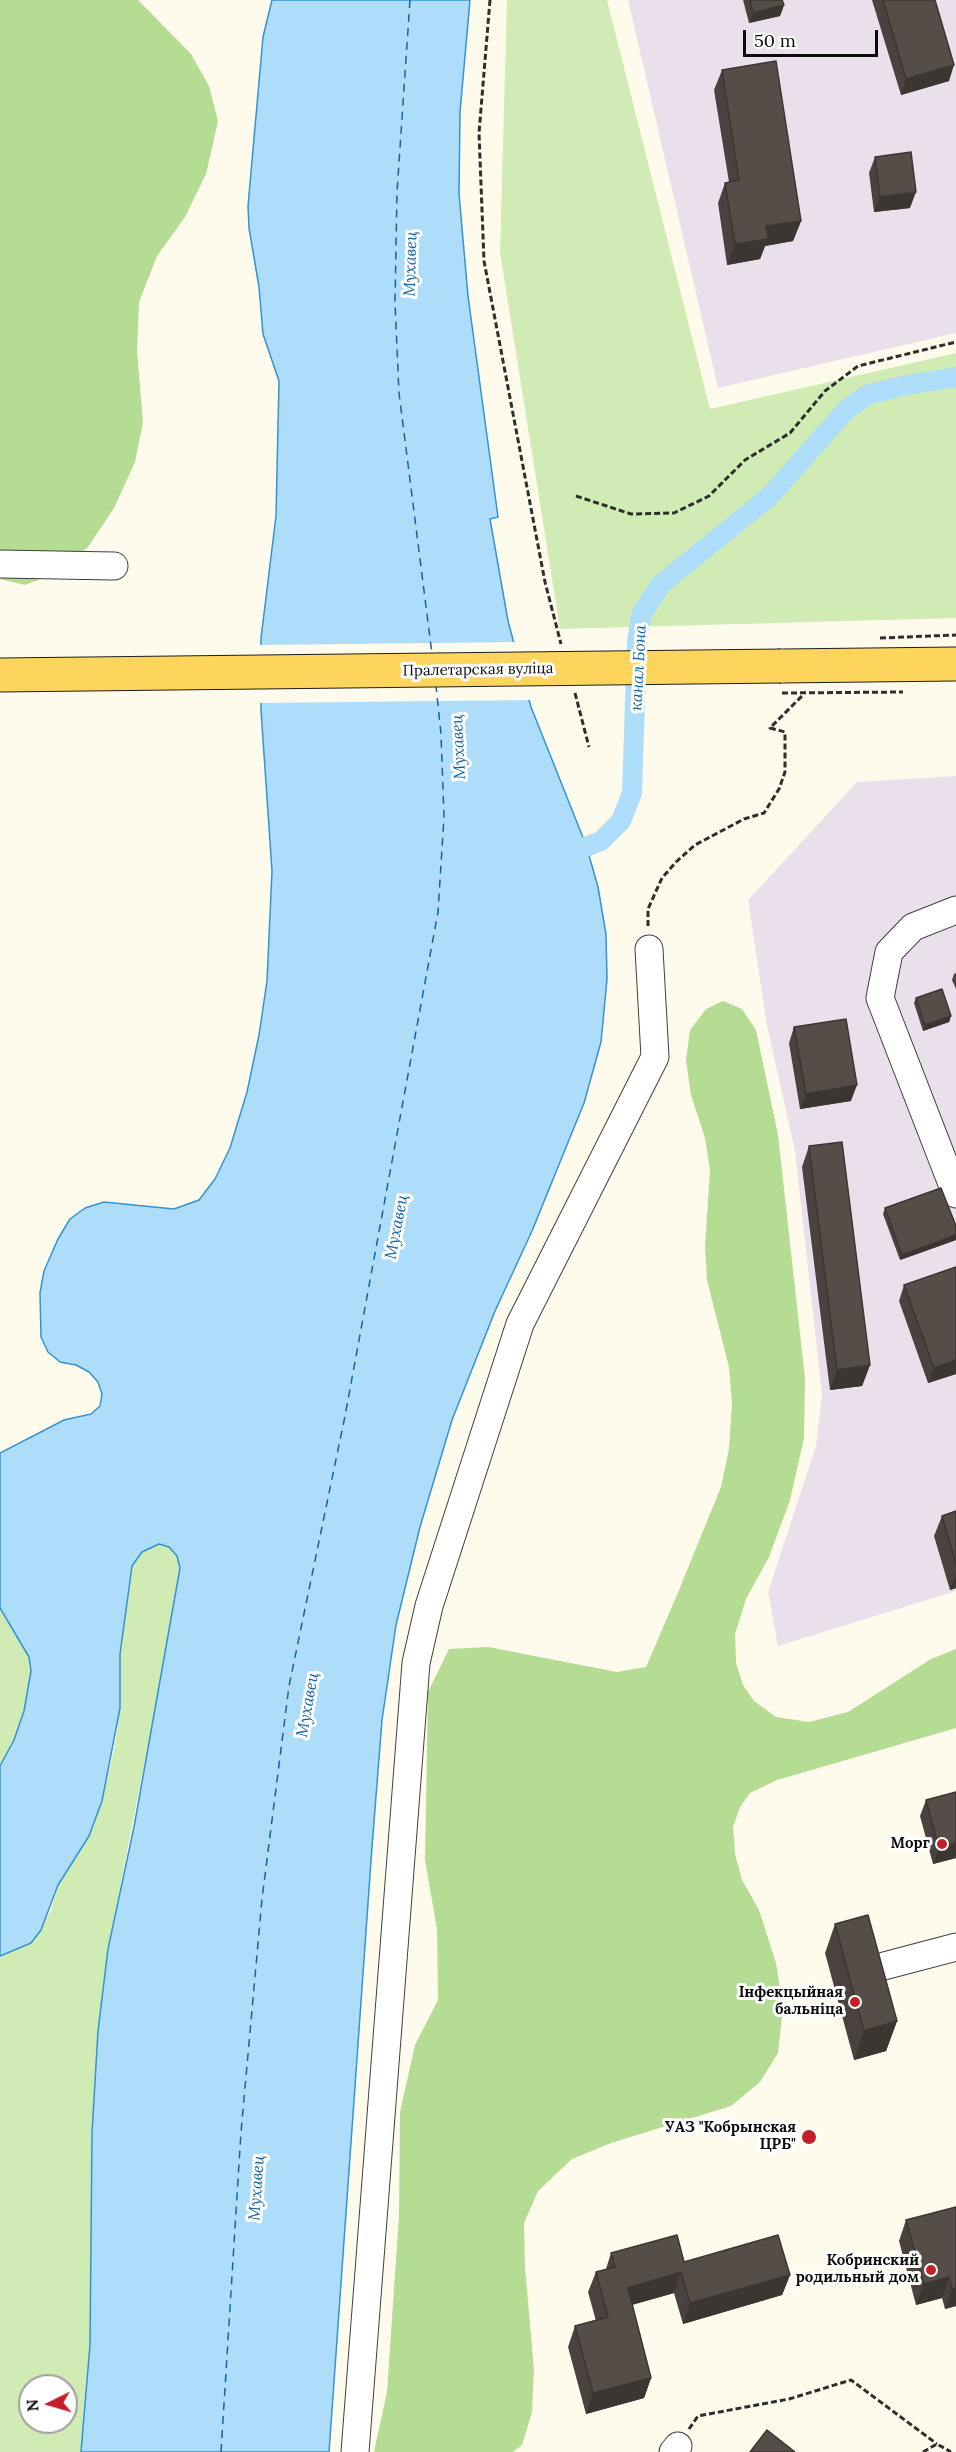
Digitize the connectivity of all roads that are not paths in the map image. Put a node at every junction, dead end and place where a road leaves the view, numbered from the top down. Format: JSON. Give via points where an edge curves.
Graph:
{"nodes":[{"id":1,"x":0,"y":564,"type":"edge"},
{"id":2,"x":114,"y":566,"type":"dead end"},
{"id":3,"x":956,"y":664,"type":"edge"},
{"id":4,"x":0,"y":675,"type":"edge"},
{"id":5,"x":956,"y":910,"type":"edge"},
{"id":6,"x":649,"y":949,"type":"road end"},
{"id":7,"x":956,"y":1194,"type":"edge"},
{"id":8,"x":956,"y":1947,"type":"edge"},
{"id":9,"x":884,"y":1966,"type":"edge"},
{"id":10,"x":355,"y":2452,"type":"edge"}],
"edges":[{"from":1,"to":2,"type":"street"},
{"from":3,"to":4,"type":"main road","name":"Пралетарская вуліца","bridge":true,"via":[[782,680]]},
{"from":5,"to":7,"type":"street","via":[[913,927],[889,951],[880,998]]},
{"from":6,"to":10,"type":"street","via":[[655,1057],[520,1324],[432,1596],[416,1663]]},
{"from":8,"to":9,"type":"street"}]}
